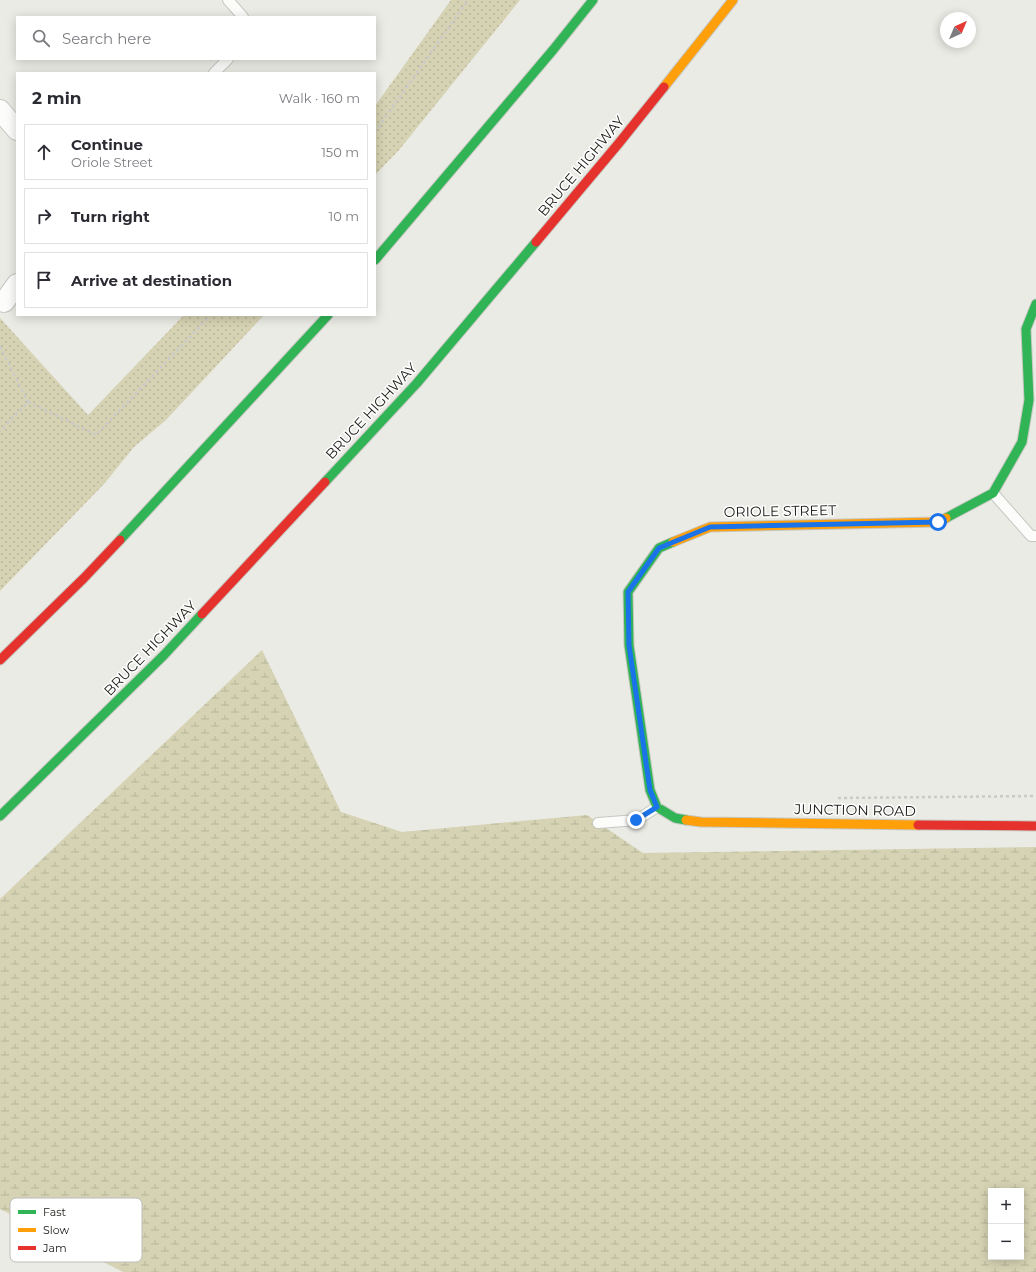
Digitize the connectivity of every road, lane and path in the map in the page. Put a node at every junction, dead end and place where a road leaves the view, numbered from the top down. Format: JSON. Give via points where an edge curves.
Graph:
{"nodes":[{"id":1,"x":228,"y":0,"type":"edge"},
{"id":2,"x":468,"y":0,"type":"edge"},
{"id":3,"x":593,"y":0,"type":"edge"},
{"id":4,"x":733,"y":0,"type":"edge"},
{"id":5,"x":242,"y":16,"type":"edge"},
{"id":6,"x":227,"y":60,"type":"edge"},
{"id":7,"x":215,"y":72,"type":"edge"},
{"id":8,"x":0,"y":110,"type":"edge"},
{"id":9,"x":16,"y":129,"type":"edge"},
{"id":10,"x":376,"y":131,"type":"edge"},
{"id":11,"x":376,"y":259,"type":"edge"},
{"id":12,"x":16,"y":285,"type":"edge"},
{"id":13,"x":4,"y":302,"type":"dead end"},
{"id":14,"x":1036,"y":304,"type":"edge"},
{"id":15,"x":210,"y":316,"type":"edge"},
{"id":16,"x":327,"y":316,"type":"edge"},
{"id":17,"x":0,"y":346,"type":"edge"},
{"id":18,"x":28,"y":402,"type":"junction"},
{"id":19,"x":0,"y":431,"type":"edge"},
{"id":20,"x":993,"y":494,"type":"junction"},
{"id":21,"x":1036,"y":536,"type":"edge"},
{"id":22,"x":0,"y":660,"type":"edge"},
{"id":23,"x":1036,"y":796,"type":"edge"},
{"id":24,"x":833,"y":798,"type":"dead end"},
{"id":25,"x":657,"y":807,"type":"junction"},
{"id":26,"x":0,"y":816,"type":"edge"},
{"id":27,"x":598,"y":823,"type":"dead end"},
{"id":28,"x":1036,"y":826,"type":"edge"}],
"edges":[{"from":1,"to":5,"type":"lane"},
{"from":2,"to":10,"type":"path"},
{"from":3,"to":11,"type":"main road"},
{"from":4,"to":26,"type":"main road","name":"BRUCE HIGHWAY","via":[[619,143],[417,383],[164,655]]},
{"from":6,"to":7,"type":"lane"},
{"from":8,"to":9,"type":"street"},
{"from":12,"to":13,"type":"street"},
{"from":14,"to":20,"type":"main road","via":[[1026,329],[1029,400],[1022,442]]},
{"from":15,"to":18,"type":"path","via":[[96,435]]},
{"from":16,"to":22,"type":"main road","via":[[84,578]]},
{"from":17,"to":18,"type":"path"},
{"from":18,"to":19,"type":"path"},
{"from":20,"to":21,"type":"lane","via":[[1031,536]]},
{"from":20,"to":25,"type":"main road","name":"ORIOLE STREET","via":[[938,522],[710,527],[659,548],[628,592],[629,645],[650,790]]},
{"from":23,"to":24,"type":"path"},
{"from":25,"to":27,"type":"lane","via":[[636,820]]},
{"from":25,"to":28,"type":"main road","name":"JUNCTION ROAD","via":[[675,818],[701,822]]}]}
